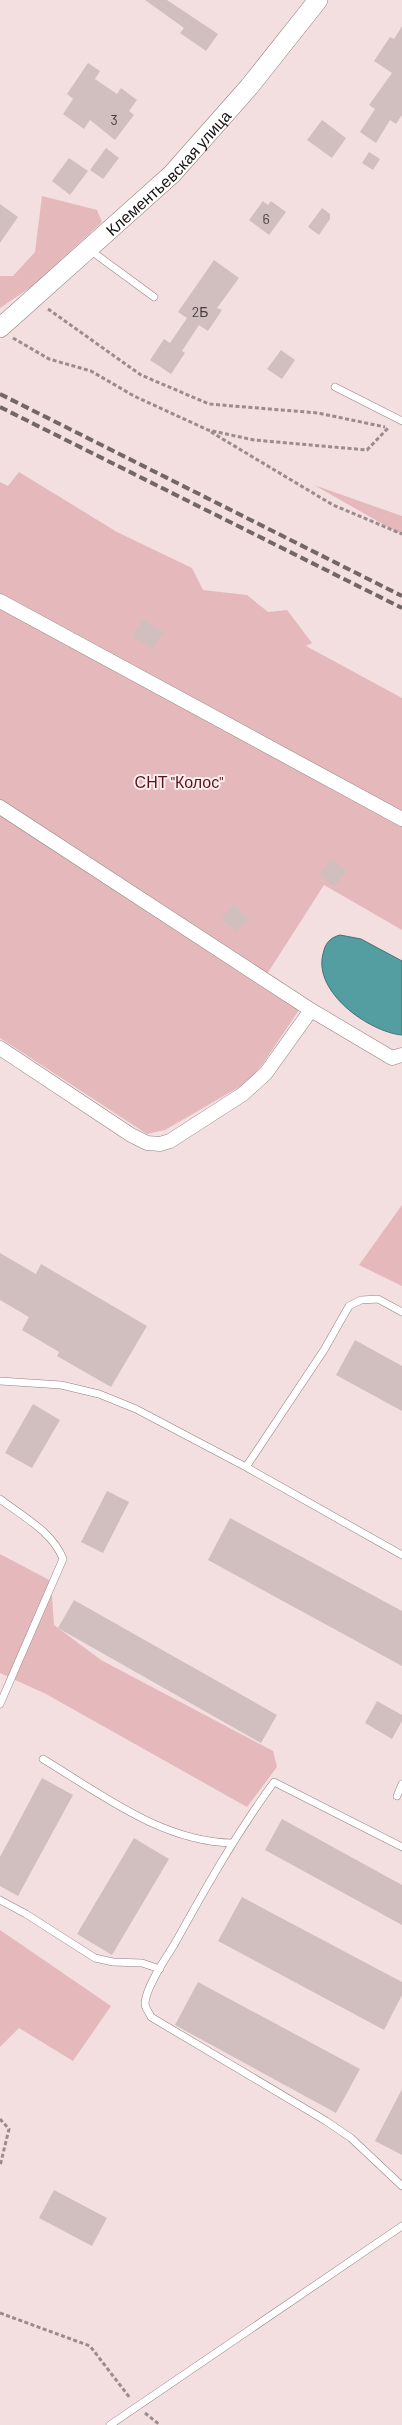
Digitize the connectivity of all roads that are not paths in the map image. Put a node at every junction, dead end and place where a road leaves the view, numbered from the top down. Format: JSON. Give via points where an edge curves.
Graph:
{"nodes":[{"id":1,"x":318,"y":0,"type":"edge"},
{"id":2,"x":88,"y":248,"type":"junction"},
{"id":3,"x":154,"y":297,"type":"dead end"},
{"id":4,"x":4,"y":332,"type":"edge"},
{"id":5,"x":336,"y":387,"type":"dead end"},
{"id":6,"x":402,"y":421,"type":"edge"},
{"id":7,"x":0,"y":601,"type":"edge"},
{"id":8,"x":0,"y":807,"type":"edge"},
{"id":9,"x":402,"y":819,"type":"edge"},
{"id":10,"x":311,"y":1010,"type":"junction"},
{"id":11,"x":0,"y":1048,"type":"edge"},
{"id":12,"x":402,"y":1055,"type":"edge"},
{"id":13,"x":402,"y":1312,"type":"edge"},
{"id":14,"x":0,"y":1381,"type":"edge"},
{"id":15,"x":246,"y":1467,"type":"junction"},
{"id":16,"x":0,"y":1499,"type":"edge"},
{"id":17,"x":402,"y":1555,"type":"edge"},
{"id":18,"x":0,"y":1704,"type":"edge"},
{"id":19,"x":43,"y":1759,"type":"dead end"},
{"id":20,"x":402,"y":1784,"type":"edge"},
{"id":21,"x":397,"y":1796,"type":"dead end"},
{"id":22,"x":233,"y":1843,"type":"junction"},
{"id":23,"x":402,"y":1847,"type":"edge"},
{"id":24,"x":0,"y":1900,"type":"edge"},
{"id":25,"x":160,"y":1969,"type":"junction"},
{"id":26,"x":402,"y":2186,"type":"edge"},
{"id":27,"x":402,"y":2226,"type":"edge"},
{"id":28,"x":110,"y":2425,"type":"edge"}],
"edges":[{"from":1,"to":2,"type":"street","name":"Клементьевская улица","via":[[237,101],[172,174]]},
{"from":2,"to":3,"type":"lane"},
{"from":2,"to":4,"type":"street","name":"Клементьевская улица","via":[[33,298]]},
{"from":5,"to":6,"type":"lane"},
{"from":7,"to":9,"type":"street"},
{"from":8,"to":10,"type":"street"},
{"from":10,"to":11,"type":"street","via":[[255,1084],[191,1129],[160,1144],[131,1135]]},
{"from":10,"to":12,"type":"street","via":[[392,1058]]},
{"from":13,"to":15,"type":"lane","via":[[378,1299],[361,1300],[349,1306],[324,1350]]},
{"from":14,"to":15,"type":"lane","via":[[61,1384],[99,1394],[136,1409]]},
{"from":15,"to":17,"type":"lane"},
{"from":16,"to":18,"type":"lane","via":[[51,1538],[63,1559]]},
{"from":19,"to":22,"type":"lane","via":[[127,1810],[164,1828],[194,1840]]},
{"from":20,"to":21,"type":"lane"},
{"from":22,"to":23,"type":"lane","via":[[274,1782]]},
{"from":22,"to":25,"type":"lane"},
{"from":24,"to":25,"type":"lane","via":[[95,1958],[142,1963]]},
{"from":25,"to":26,"type":"lane","via":[[145,2002],[152,2017],[326,2121],[351,2138]]},
{"from":27,"to":28,"type":"lane"}]}
